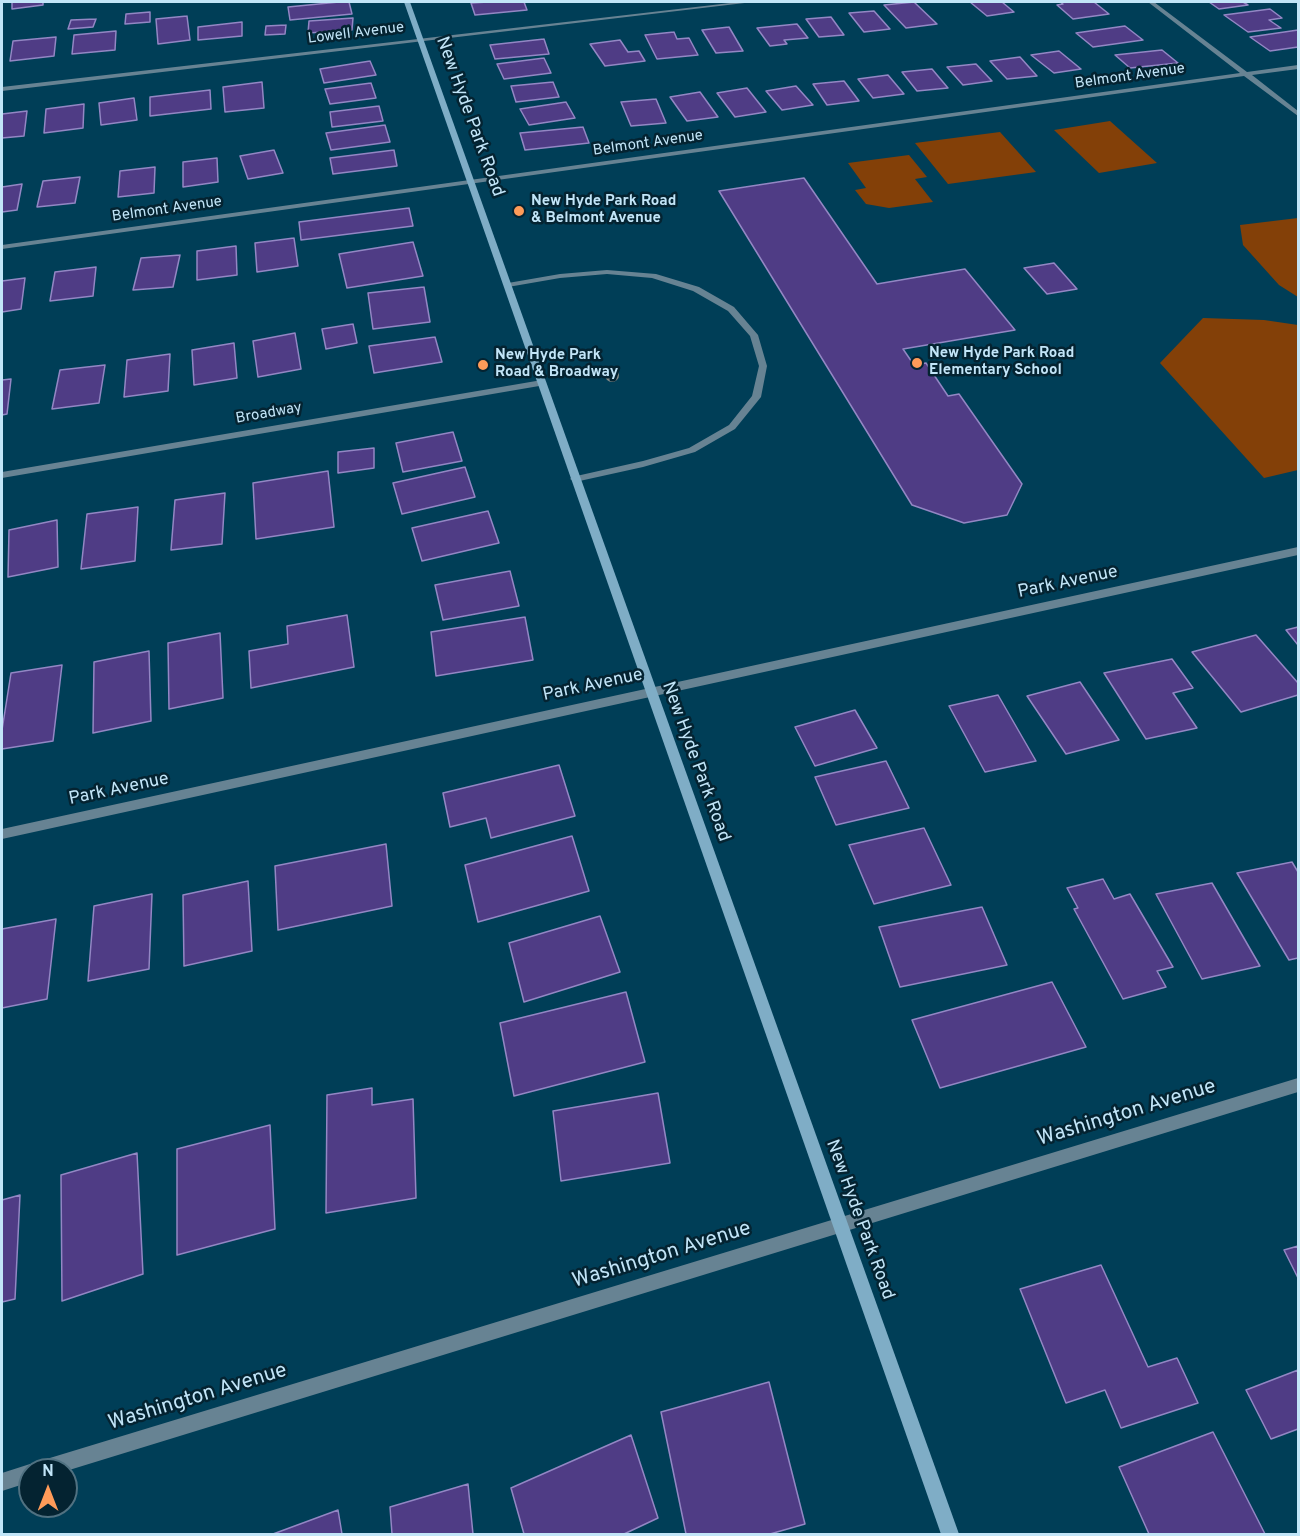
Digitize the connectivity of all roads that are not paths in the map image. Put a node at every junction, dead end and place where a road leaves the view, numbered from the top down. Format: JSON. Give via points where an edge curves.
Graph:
{"nodes":[{"id":1,"x":407,"y":2,"type":"edge"},
{"id":2,"x":750,"y":2,"type":"edge"},
{"id":3,"x":1151,"y":2,"type":"edge"},
{"id":4,"x":421,"y":40,"type":"junction"},
{"id":5,"x":1299,"y":67,"type":"edge"},
{"id":6,"x":1246,"y":74,"type":"junction"},
{"id":7,"x":2,"y":89,"type":"edge"},
{"id":8,"x":1299,"y":114,"type":"edge"},
{"id":9,"x":471,"y":182,"type":"junction"},
{"id":10,"x":2,"y":247,"type":"edge"},
{"id":11,"x":508,"y":285,"type":"junction"},
{"id":12,"x":542,"y":383,"type":"junction"},
{"id":13,"x":2,"y":475,"type":"edge"},
{"id":14,"x":575,"y":479,"type":"junction"},
{"id":15,"x":1299,"y":552,"type":"edge"},
{"id":16,"x":650,"y":693,"type":"junction"},
{"id":17,"x":2,"y":834,"type":"edge"},
{"id":18,"x":1299,"y":1085,"type":"edge"},
{"id":19,"x":840,"y":1225,"type":"junction"},
{"id":20,"x":78,"y":1458,"type":"edge"},
{"id":21,"x":18,"y":1477,"type":"edge"},
{"id":22,"x":2,"y":1482,"type":"edge"},
{"id":23,"x":950,"y":1534,"type":"edge"}],
"edges":[{"from":1,"to":4,"type":"main road","name":"New Hyde Park Road"},
{"from":2,"to":4,"type":"street","name":"Lowell Avenue"},
{"from":3,"to":6,"type":"street"},
{"from":4,"to":7,"type":"street","name":"Lowell Avenue"},
{"from":4,"to":9,"type":"main road","name":"New Hyde Park Road"},
{"from":5,"to":6,"type":"street","name":"Belmont Avenue"},
{"from":6,"to":8,"type":"street"},
{"from":6,"to":9,"type":"street","name":"Belmont Avenue"},
{"from":9,"to":10,"type":"street","name":"Belmont Avenue"},
{"from":9,"to":11,"type":"main road","name":"New Hyde Park Road"},
{"from":11,"to":12,"type":"main road","name":"New Hyde Park Road"},
{"from":11,"to":14,"type":"street","via":[[607,272],[653,276],[696,289],[731,309],[754,336],[763,366],[756,397],[732,427],[692,450]]},
{"from":12,"to":13,"type":"street","name":"Broadway"},
{"from":12,"to":14,"type":"main road","name":"New Hyde Park Road"},
{"from":14,"to":16,"type":"main road","name":"New Hyde Park Road"},
{"from":15,"to":16,"type":"street","name":"Park Avenue"},
{"from":16,"to":17,"type":"street","name":"Park Avenue"},
{"from":16,"to":19,"type":"main road","name":"New Hyde Park Road"},
{"from":18,"to":19,"type":"street","name":"Washington Avenue"},
{"from":19,"to":20,"type":"street","name":"Washington Avenue"},
{"from":19,"to":23,"type":"main road","name":"New Hyde Park Road"},
{"from":21,"to":22,"type":"street"}]}
